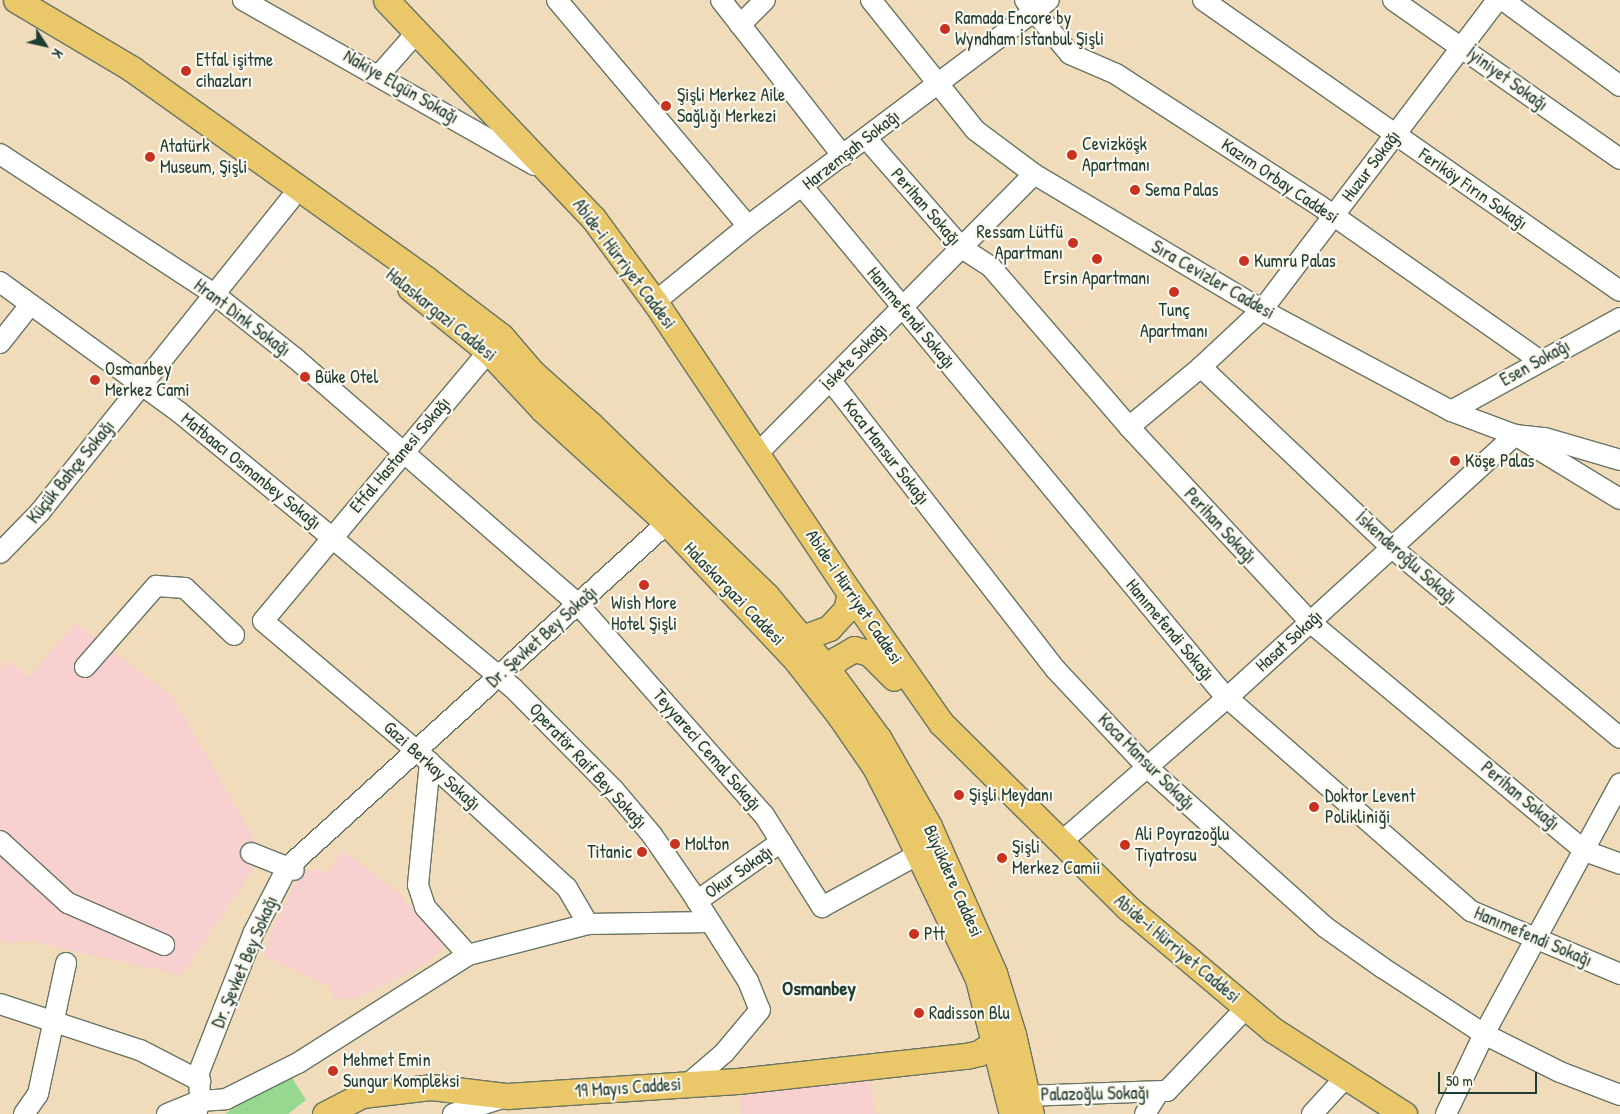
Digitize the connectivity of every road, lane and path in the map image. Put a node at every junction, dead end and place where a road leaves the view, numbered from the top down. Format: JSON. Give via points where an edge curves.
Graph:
{"nodes":[{"id":1,"x":16,"y":0,"type":"edge"},
{"id":2,"x":243,"y":0,"type":"edge"},
{"id":3,"x":386,"y":0,"type":"edge"},
{"id":4,"x":557,"y":0,"type":"edge"},
{"id":5,"x":721,"y":0,"type":"edge"},
{"id":6,"x":765,"y":0,"type":"edge"},
{"id":7,"x":871,"y":0,"type":"edge"},
{"id":8,"x":1203,"y":0,"type":"edge"},
{"id":9,"x":1392,"y":0,"type":"edge"},
{"id":10,"x":1497,"y":0,"type":"edge"},
{"id":11,"x":1503,"y":0,"type":"edge"},
{"id":12,"x":1036,"y":4,"type":"edge"},
{"id":13,"x":0,"y":7,"type":"edge"},
{"id":14,"x":1226,"y":7,"type":"edge"},
{"id":15,"x":740,"y":25,"type":"junction"},
{"id":16,"x":417,"y":32,"type":"junction"},
{"id":17,"x":1462,"y":46,"type":"junction"},
{"id":18,"x":380,"y":74,"type":"junction"},
{"id":19,"x":937,"y":84,"type":"junction"},
{"id":20,"x":1620,"y":86,"type":"edge"},
{"id":21,"x":1395,"y":134,"type":"junction"},
{"id":22,"x":866,"y":138,"type":"junction"},
{"id":23,"x":0,"y":154,"type":"edge"},
{"id":24,"x":842,"y":156,"type":"junction"},
{"id":25,"x":1620,"y":159,"type":"edge"},
{"id":26,"x":1034,"y":174,"type":"junction"},
{"id":27,"x":557,"y":177,"type":"junction"},
{"id":28,"x":803,"y":187,"type":"junction"},
{"id":29,"x":290,"y":200,"type":"junction"},
{"id":30,"x":1333,"y":216,"type":"junction"},
{"id":31,"x":748,"y":226,"type":"junction"},
{"id":32,"x":962,"y":248,"type":"junction"},
{"id":33,"x":0,"y":282,"type":"edge"},
{"id":34,"x":1620,"y":291,"type":"edge"},
{"id":35,"x":214,"y":294,"type":"junction"},
{"id":36,"x":655,"y":302,"type":"junction"},
{"id":37,"x":30,"y":305,"type":"junction"},
{"id":38,"x":902,"y":307,"type":"junction"},
{"id":39,"x":1262,"y":310,"type":"junction"},
{"id":40,"x":1620,"y":318,"type":"edge"},
{"id":41,"x":0,"y":343,"type":"edge"},
{"id":42,"x":495,"y":344,"type":"junction"},
{"id":43,"x":1540,"y":360,"type":"junction"},
{"id":44,"x":1201,"y":367,"type":"junction"},
{"id":45,"x":831,"y":381,"type":"junction"},
{"id":46,"x":141,"y":385,"type":"junction"},
{"id":47,"x":1451,"y":411,"type":"junction"},
{"id":48,"x":1129,"y":427,"type":"junction"},
{"id":49,"x":1515,"y":435,"type":"junction"},
{"id":50,"x":402,"y":453,"type":"junction"},
{"id":51,"x":758,"y":453,"type":"junction"},
{"id":52,"x":1620,"y":460,"type":"edge"},
{"id":53,"x":1620,"y":499,"type":"edge"},
{"id":54,"x":668,"y":524,"type":"junction"},
{"id":55,"x":331,"y":537,"type":"junction"},
{"id":56,"x":1392,"y":547,"type":"junction"},
{"id":57,"x":0,"y":553,"type":"edge"},
{"id":58,"x":850,"y":594,"type":"junction"},
{"id":59,"x":578,"y":604,"type":"junction"},
{"id":60,"x":751,"y":610,"type":"junction"},
{"id":61,"x":263,"y":621,"type":"joint"},
{"id":62,"x":1310,"y":622,"type":"junction"},
{"id":63,"x":234,"y":635,"type":"dead end"},
{"id":64,"x":802,"y":638,"type":"junction"},
{"id":65,"x":85,"y":667,"type":"dead end"},
{"id":66,"x":499,"y":676,"type":"junction"},
{"id":67,"x":825,"y":681,"type":"junction"},
{"id":68,"x":1227,"y":698,"type":"junction"},
{"id":69,"x":941,"y":722,"type":"junction"},
{"id":70,"x":1620,"y":738,"type":"edge"},
{"id":71,"x":424,"y":757,"type":"junction"},
{"id":72,"x":1148,"y":768,"type":"junction"},
{"id":73,"x":1620,"y":784,"type":"edge"},
{"id":74,"x":0,"y":841,"type":"edge"},
{"id":75,"x":781,"y":842,"type":"junction"},
{"id":76,"x":1060,"y":842,"type":"junction"},
{"id":77,"x":1584,"y":850,"type":"junction"},
{"id":78,"x":252,"y":853,"type":"dead end"},
{"id":79,"x":919,"y":854,"type":"junction"},
{"id":80,"x":1620,"y":864,"type":"edge"},
{"id":81,"x":290,"y":869,"type":"junction"},
{"id":82,"x":697,"y":902,"type":"junction"},
{"id":83,"x":709,"y":922,"type":"junction"},
{"id":84,"x":588,"y":924,"type":"junction"},
{"id":85,"x":1536,"y":939,"type":"junction"},
{"id":86,"x":164,"y":945,"type":"dead end"},
{"id":87,"x":468,"y":955,"type":"junction"},
{"id":88,"x":66,"y":963,"type":"dead end"},
{"id":89,"x":1620,"y":974,"type":"edge"},
{"id":90,"x":1246,"y":1008,"type":"junction"},
{"id":91,"x":3,"y":1011,"type":"edge"},
{"id":92,"x":54,"y":1024,"type":"junction"},
{"id":93,"x":1484,"y":1034,"type":"junction"},
{"id":94,"x":996,"y":1041,"type":"junction"},
{"id":95,"x":935,"y":1060,"type":"junction"},
{"id":96,"x":1344,"y":1078,"type":"junction"},
{"id":97,"x":688,"y":1084,"type":"junction"},
{"id":98,"x":1158,"y":1093,"type":"junction"},
{"id":99,"x":507,"y":1096,"type":"junction"},
{"id":100,"x":1620,"y":1096,"type":"edge"},
{"id":101,"x":197,"y":1103,"type":"edge"},
{"id":102,"x":1019,"y":1104,"type":"edge"},
{"id":103,"x":24,"y":1114,"type":"edge"},
{"id":104,"x":167,"y":1114,"type":"edge"},
{"id":105,"x":324,"y":1114,"type":"edge"},
{"id":106,"x":453,"y":1114,"type":"edge"},
{"id":107,"x":1145,"y":1114,"type":"edge"},
{"id":108,"x":1312,"y":1114,"type":"edge"},
{"id":109,"x":1404,"y":1114,"type":"edge"},
{"id":110,"x":1446,"y":1114,"type":"edge"}],
"edges":[{"from":1,"to":42,"type":"main road","name":"Halaskargazi Caddesi","via":[[132,69]]},
{"from":2,"to":18,"type":"street","name":"Nakiye Elgün Sokağı"},
{"from":3,"to":16,"type":"main road","name":"Abide-i Hürriyet Caddesi"},
{"from":4,"to":31,"type":"street"},
{"from":5,"to":15,"type":"street"},
{"from":6,"to":15,"type":"street"},
{"from":7,"to":19,"type":"street","name":"Sıra Cevizler Caddesi"},
{"from":8,"to":14,"type":"street","name":"Feriköy Fırın Sokağı"},
{"from":9,"to":17,"type":"street","name":"İyiniyet Sokağı"},
{"from":10,"to":17,"type":"street","name":"Huzur Sokağı"},
{"from":11,"to":20,"type":"street"},
{"from":12,"to":19,"type":"street","name":"Harzemşah Sokağı"},
{"from":12,"to":30,"type":"street","name":"Kazım Orbay Caddesi","via":[[1070,54],[1116,74]]},
{"from":13,"to":29,"type":"main road","name":"Halaskargazi Caddesi","via":[[99,66]]},
{"from":14,"to":21,"type":"street","name":"Feriköy Fırın Sokağı"},
{"from":15,"to":24,"type":"street"},
{"from":16,"to":18,"type":"street"},
{"from":16,"to":27,"type":"main road","name":"Abide-i Hürriyet Caddesi"},
{"from":17,"to":21,"type":"street","name":"Huzur Sokağı"},
{"from":17,"to":25,"type":"street","name":"İyiniyet Sokağı"},
{"from":18,"to":27,"type":"street","name":"Nakiye Elgün Sokağı"},
{"from":19,"to":22,"type":"street","name":"Harzemşah Sokağı"},
{"from":19,"to":26,"type":"street","name":"Sıra Cevizler Caddesi","via":[[975,130]]},
{"from":21,"to":30,"type":"street","name":"Huzur Sokağı"},
{"from":21,"to":34,"type":"street","name":"Feriköy Fırın Sokağı"},
{"from":22,"to":24,"type":"street","name":"Harzemşah Sokağı"},
{"from":22,"to":32,"type":"street","name":"Perihan Sokağı"},
{"from":23,"to":35,"type":"street","name":"Hrant Dink Sokağı"},
{"from":24,"to":28,"type":"street","name":"Harzemşah Sokağı"},
{"from":26,"to":32,"type":"street","name":"İskete Sokağı"},
{"from":26,"to":39,"type":"street","name":"Sıra Cevizler Caddesi"},
{"from":27,"to":36,"type":"main road","name":"Abide-i Hürriyet Caddesi","via":[[593,218]]},
{"from":28,"to":31,"type":"street","name":"Harzemşah Sokağı"},
{"from":28,"to":38,"type":"street","name":"Hanımefendi Sokağı"},
{"from":29,"to":35,"type":"street","name":"Küçük Bahçe Sokağı"},
{"from":29,"to":42,"type":"main road","name":"Halaskargazi Caddesi","via":[[405,285]]},
{"from":30,"to":39,"type":"street","name":"Huzur Sokağı"},
{"from":30,"to":43,"type":"street","name":"Kazım Orbay Caddesi"},
{"from":31,"to":36,"type":"street","name":"Harzemşah Sokağı"},
{"from":32,"to":38,"type":"street","name":"İskete Sokağı"},
{"from":32,"to":48,"type":"street","name":"Perihan Sokağı","via":[[992,268]]},
{"from":33,"to":37,"type":"street","name":"Matbaacı Osmanbey Sokağı"},
{"from":35,"to":46,"type":"street","name":"Küçük Bahçe Sokağı"},
{"from":35,"to":50,"type":"street","name":"Hrant Dink Sokağı","via":[[295,358]]},
{"from":36,"to":51,"type":"main road","name":"Abide-i Hürriyet Caddesi"},
{"from":37,"to":41,"type":"street"},
{"from":37,"to":46,"type":"street","name":"Matbaacı Osmanbey Sokağı"},
{"from":38,"to":45,"type":"street","name":"İskete Sokağı"},
{"from":38,"to":68,"type":"street","name":"Hanımefendi Sokağı"},
{"from":39,"to":44,"type":"street","name":"Huzur Sokağı"},
{"from":39,"to":47,"type":"street","name":"Sıra Cevizler Caddesi"},
{"from":40,"to":43,"type":"street","name":"Esen Sokağı"},
{"from":42,"to":50,"type":"street","name":"Etfal Hastanesi Sokağı"},
{"from":42,"to":54,"type":"main road","name":"Halaskargazi Caddesi","via":[[543,410]]},
{"from":42,"to":64,"type":"main road","name":"Halaskargazi Caddesi","via":[[591,425],[766,595]]},
{"from":43,"to":47,"type":"street","name":"Esen Sokağı"},
{"from":44,"to":48,"type":"street","name":"Huzur Sokağı"},
{"from":44,"to":56,"type":"street","name":"İskenderoğlu Sokağı"},
{"from":45,"to":51,"type":"street","name":"İskete Sokağı"},
{"from":45,"to":72,"type":"street","name":"Koca Mansur Sokağı","via":[[1056,670]]},
{"from":46,"to":55,"type":"street","name":"Matbaacı Osmanbey Sokağı"},
{"from":46,"to":57,"type":"street","name":"Küçük Bahçe Sokağı","via":[[40,512]]},
{"from":47,"to":49,"type":"street","name":"Sıra Cevizler Caddesi"},
{"from":48,"to":62,"type":"street","name":"Perihan Sokağı"},
{"from":49,"to":52,"type":"street","name":"Sıra Cevizler Caddesi","via":[[1544,438]]},
{"from":49,"to":53,"type":"street"},
{"from":49,"to":56,"type":"street","name":"Hasat Sokağı"},
{"from":50,"to":55,"type":"street","name":"Etfal Hastanesi Sokağı"},
{"from":50,"to":59,"type":"street","name":"Hrant Dink Sokağı"},
{"from":51,"to":58,"type":"main road","name":"Abide-i Hürriyet Caddesi"},
{"from":54,"to":59,"type":"street","name":"Dr. Şevket Bey Sokağı"},
{"from":54,"to":60,"type":"main road","name":"Halaskargazi Caddesi"},
{"from":55,"to":61,"type":"street","name":"Etfal Hastanesi Sokağı"},
{"from":55,"to":66,"type":"street","name":"Operatör Raif Bey Sokağı"},
{"from":56,"to":62,"type":"street","name":"Hasat Sokağı"},
{"from":56,"to":70,"type":"street","name":"İskenderoğlu Sokağı"},
{"from":58,"to":64,"type":"main road","via":[[840,619],[830,628]]},
{"from":58,"to":69,"type":"main road","name":"Abide-i Hürriyet Caddesi"},
{"from":59,"to":66,"type":"street","name":"Dr. Şevket Bey Sokağı"},
{"from":59,"to":75,"type":"street","name":"Teyyareci Cemal Sokağı","via":[[764,815]]},
{"from":60,"to":64,"type":"main road","via":[[788,635]]},
{"from":60,"to":67,"type":"main road","name":"Halaskargazi Caddesi"},
{"from":61,"to":71,"type":"street","name":"Gazi Berkay Sokağı"},
{"from":62,"to":68,"type":"street","name":"Hasat Sokağı"},
{"from":62,"to":77,"type":"street","name":"Perihan Sokağı"},
{"from":63,"to":65,"type":"street","via":[[185,588],[156,586]]},
{"from":64,"to":67,"type":"main road","name":"Halaskargazi Caddesi"},
{"from":66,"to":71,"type":"street","name":"Dr. Şevket Bey Sokağı"},
{"from":66,"to":82,"type":"street","name":"Operatör Raif Bey Sokağı","via":[[614,790],[652,835]]},
{"from":67,"to":69,"type":"main road","via":[[848,651],[862,650],[875,658]]},
{"from":67,"to":79,"type":"main road","name":"Büyükdere Caddesi","via":[[875,767]]},
{"from":67,"to":102,"type":"main road","name":"Büyükdere Caddesi","via":[[879,739],[929,826],[994,973]]},
{"from":68,"to":72,"type":"street","name":"Hasat Sokağı"},
{"from":68,"to":85,"type":"street","name":"Hanımefendi Sokağı","via":[[1471,912]]},
{"from":69,"to":76,"type":"main road","name":"Abide-i Hürriyet Caddesi"},
{"from":71,"to":81,"type":"street","name":"Dr. Şevket Bey Sokağı"},
{"from":71,"to":84,"type":"street","name":"Gazi Berkay Sokağı","via":[[567,888]]},
{"from":71,"to":87,"type":"street","via":[[418,885],[425,907]]},
{"from":72,"to":76,"type":"street","name":"Hasat Sokağı"},
{"from":72,"to":93,"type":"street","name":"Koca Mansur Sokağı","via":[[1325,928]]},
{"from":73,"to":77,"type":"street"},
{"from":74,"to":86,"type":"street","via":[[68,903]]},
{"from":75,"to":79,"type":"street","name":"Teyyareci Cemal Sokağı","via":[[822,907]]},
{"from":75,"to":82,"type":"street","name":"Okur Sokağı"},
{"from":76,"to":90,"type":"main road","name":"Abide-i Hürriyet Caddesi","via":[[1106,890]]},
{"from":77,"to":80,"type":"street","name":"Perihan Sokağı"},
{"from":77,"to":85,"type":"street"},
{"from":78,"to":81,"type":"street"},
{"from":79,"to":94,"type":"main road","name":"Büyükdere Caddesi","via":[[978,979]]},
{"from":81,"to":101,"type":"street","name":"Dr. Şevket Bey Sokağı","via":[[254,932],[199,1072]]},
{"from":82,"to":83,"type":"street","name":"Operatör Raif Bey Sokağı"},
{"from":83,"to":84,"type":"street"},
{"from":83,"to":97,"type":"street","name":"Operatör Raif Bey Sokağı","via":[[748,981],[760,1010],[724,1053]]},
{"from":84,"to":87,"type":"street"},
{"from":85,"to":89,"type":"street","name":"Hanımefendi Sokağı"},
{"from":85,"to":93,"type":"street"},
{"from":87,"to":101,"type":"street","via":[[298,1063],[226,1099]]},
{"from":88,"to":92,"type":"street"},
{"from":90,"to":96,"type":"main road","name":"Abide-i Hürriyet Caddesi"},
{"from":90,"to":98,"type":"street","name":"Palazoğlu Sokağı","via":[[1176,1084]]},
{"from":91,"to":92,"type":"street"},
{"from":92,"to":101,"type":"street","via":[[140,1050]]},
{"from":92,"to":103,"type":"street","via":[[38,1094]]},
{"from":93,"to":100,"type":"street","name":"Koca Mansur Sokağı","via":[[1560,1072]]},
{"from":93,"to":110,"type":"street"},
{"from":94,"to":95,"type":"main road","name":"19 Mayıs Caddesi","via":[[980,1053]]},
{"from":94,"to":102,"type":"main road","name":"Büyükdere Caddesi"},
{"from":95,"to":97,"type":"main road","name":"19 Mayıs Caddesi"},
{"from":95,"to":102,"type":"main road","name":"19 Mayıs Caddesi","via":[[986,1072]]},
{"from":96,"to":108,"type":"street"},
{"from":96,"to":109,"type":"main road","name":"Abide-i Hürriyet Caddesi"},
{"from":97,"to":99,"type":"main road","name":"19 Mayıs Caddesi"},
{"from":98,"to":102,"type":"street","name":"Palazoğlu Sokağı"},
{"from":98,"to":107,"type":"street"},
{"from":99,"to":105,"type":"main road","name":"19 Mayıs Caddesi","via":[[431,1087],[362,1095]]},
{"from":99,"to":106,"type":"street"},
{"from":101,"to":104,"type":"street"}]}
